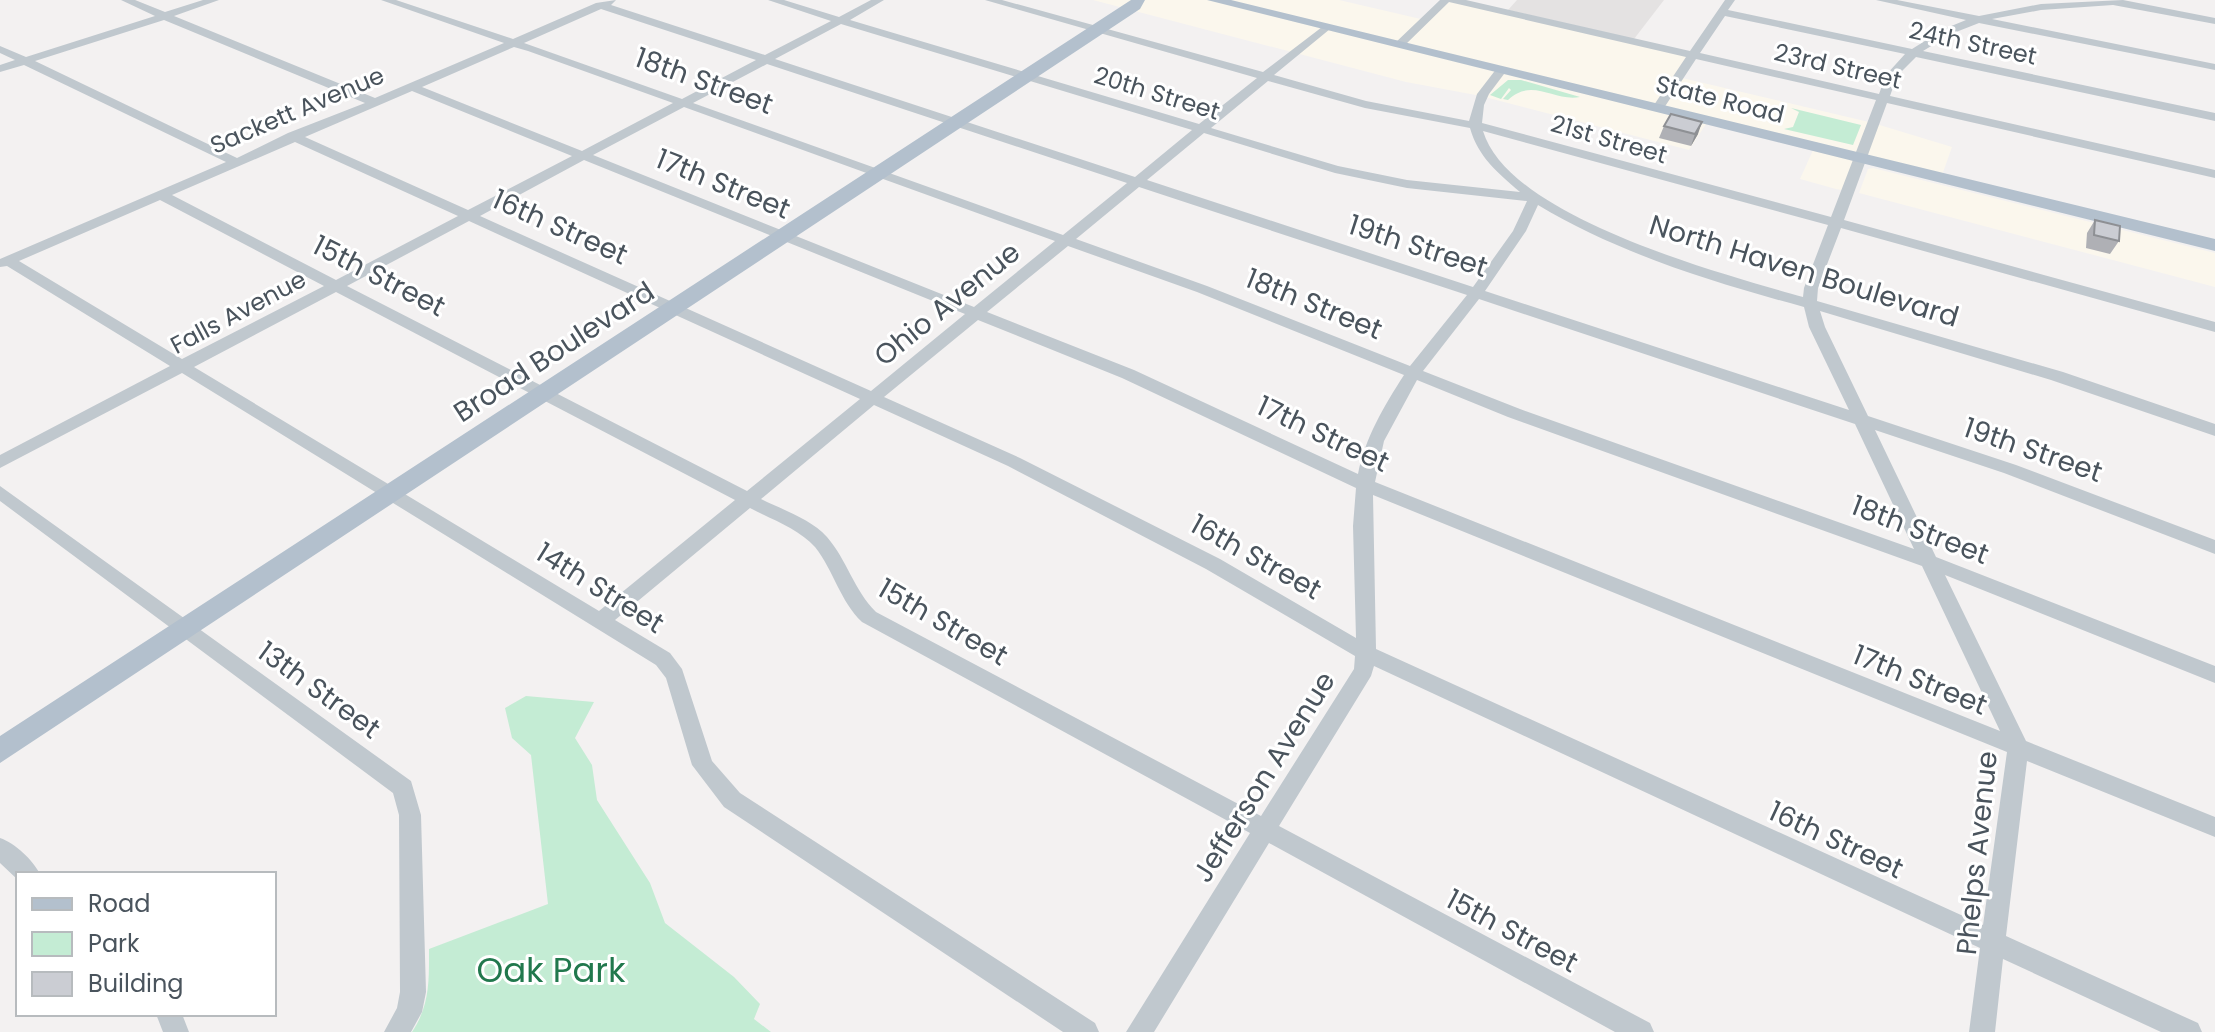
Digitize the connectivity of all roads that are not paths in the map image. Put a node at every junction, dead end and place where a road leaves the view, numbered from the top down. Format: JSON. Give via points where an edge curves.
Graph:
{"nodes":[{"id":1,"x":126,"y":0,"type":"edge"},
{"id":2,"x":214,"y":0,"type":"edge"},
{"id":3,"x":386,"y":0,"type":"edge"},
{"id":4,"x":773,"y":0,"type":"edge"},
{"id":5,"x":879,"y":0,"type":"edge"},
{"id":6,"x":990,"y":0,"type":"edge"},
{"id":7,"x":1132,"y":0,"type":"edge"},
{"id":8,"x":1138,"y":0,"type":"edge"},
{"id":9,"x":1214,"y":0,"type":"edge"},
{"id":10,"x":1449,"y":0,"type":"edge"},
{"id":11,"x":1730,"y":0,"type":"edge"},
{"id":12,"x":1881,"y":0,"type":"edge"},
{"id":13,"x":2113,"y":1,"type":"edge"},
{"id":14,"x":606,"y":3,"type":"edge"},
{"id":15,"x":1722,"y":12,"type":"junction"},
{"id":16,"x":164,"y":16,"type":"junction"},
{"id":17,"x":840,"y":20,"type":"junction"},
{"id":18,"x":1981,"y":20,"type":"junction"},
{"id":19,"x":2215,"y":21,"type":"edge"},
{"id":20,"x":1326,"y":27,"type":"junction"},
{"id":21,"x":1093,"y":28,"type":"junction"},
{"id":22,"x":512,"y":43,"type":"junction"},
{"id":23,"x":1399,"y":45,"type":"junction"},
{"id":24,"x":0,"y":49,"type":"edge"},
{"id":25,"x":1911,"y":52,"type":"junction"},
{"id":26,"x":1693,"y":55,"type":"junction"},
{"id":27,"x":767,"y":59,"type":"junction"},
{"id":28,"x":24,"y":60,"type":"junction"},
{"id":29,"x":2215,"y":67,"type":"edge"},
{"id":30,"x":0,"y":69,"type":"edge"},
{"id":31,"x":1501,"y":70,"type":"junction"},
{"id":32,"x":1022,"y":75,"type":"junction"},
{"id":33,"x":1266,"y":76,"type":"junction"},
{"id":34,"x":409,"y":86,"type":"junction"},
{"id":35,"x":1883,"y":98,"type":"junction"},
{"id":36,"x":373,"y":102,"type":"junction"},
{"id":37,"x":684,"y":103,"type":"junction"},
{"id":38,"x":1658,"y":108,"type":"junction"},
{"id":39,"x":2215,"y":117,"type":"edge"},
{"id":40,"x":952,"y":120,"type":"junction"},
{"id":41,"x":1475,"y":124,"type":"junction"},
{"id":42,"x":1201,"y":130,"type":"junction"},
{"id":43,"x":292,"y":136,"type":"junction"},
{"id":44,"x":582,"y":155,"type":"junction"},
{"id":45,"x":1859,"y":158,"type":"junction"},
{"id":46,"x":234,"y":161,"type":"junction"},
{"id":47,"x":873,"y":171,"type":"junction"},
{"id":48,"x":2215,"y":174,"type":"edge"},
{"id":49,"x":1138,"y":181,"type":"junction"},
{"id":50,"x":159,"y":194,"type":"junction"},
{"id":51,"x":1535,"y":198,"type":"junction"},
{"id":52,"x":469,"y":216,"type":"junction"},
{"id":53,"x":1834,"y":224,"type":"junction"},
{"id":54,"x":777,"y":233,"type":"junction"},
{"id":55,"x":1066,"y":240,"type":"junction"},
{"id":56,"x":2215,"y":245,"type":"edge"},
{"id":57,"x":4,"y":262,"type":"edge"},
{"id":58,"x":336,"y":285,"type":"junction"},
{"id":59,"x":1477,"y":292,"type":"junction"},
{"id":60,"x":1810,"y":302,"type":"junction"},
{"id":61,"x":666,"y":305,"type":"junction"},
{"id":62,"x":976,"y":313,"type":"junction"},
{"id":63,"x":2215,"y":327,"type":"edge"},
{"id":64,"x":183,"y":365,"type":"junction"},
{"id":65,"x":1414,"y":375,"type":"junction"},
{"id":66,"x":537,"y":389,"type":"junction"},
{"id":67,"x":873,"y":399,"type":"junction"},
{"id":68,"x":1861,"y":420,"type":"junction"},
{"id":69,"x":2215,"y":430,"type":"edge"},
{"id":70,"x":0,"y":462,"type":"edge"},
{"id":71,"x":1366,"y":485,"type":"junction"},
{"id":72,"x":384,"y":489,"type":"junction"},
{"id":73,"x":0,"y":492,"type":"edge"},
{"id":74,"x":749,"y":500,"type":"junction"},
{"id":75,"x":2215,"y":547,"type":"edge"},
{"id":76,"x":1928,"y":561,"type":"junction"},
{"id":77,"x":600,"y":621,"type":"junction"},
{"id":78,"x":179,"y":623,"type":"junction"},
{"id":79,"x":1366,"y":653,"type":"junction"},
{"id":80,"x":2215,"y":675,"type":"edge"},
{"id":81,"x":0,"y":732,"type":"edge"},
{"id":82,"x":2018,"y":747,"type":"junction"},
{"id":83,"x":0,"y":751,"type":"edge"},
{"id":84,"x":2215,"y":827,"type":"edge"},
{"id":85,"x":1264,"y":829,"type":"junction"},
{"id":86,"x":0,"y":848,"type":"edge"},
{"id":87,"x":26,"y":872,"type":"edge"},
{"id":88,"x":1994,"y":943,"type":"junction"},
{"id":89,"x":397,"y":1032,"type":"edge"},
{"id":90,"x":1086,"y":1032,"type":"edge"},
{"id":91,"x":1139,"y":1032,"type":"edge"},
{"id":92,"x":1641,"y":1032,"type":"edge"},
{"id":93,"x":1982,"y":1032,"type":"edge"},
{"id":94,"x":2189,"y":1032,"type":"edge"}],
"edges":[{"from":1,"to":16,"type":"street"},
{"from":2,"to":16,"type":"street"},
{"from":3,"to":22,"type":"street","name":"18th Street"},
{"from":4,"to":17,"type":"street","name":"20th Street"},
{"from":5,"to":17,"type":"street","name":"Falls Avenue"},
{"from":6,"to":21,"type":"street","name":"21st Street"},
{"from":7,"to":21,"type":"main road","name":"Broad Boulevard"},
{"from":8,"to":21,"type":"main road","name":"Broad Boulevard"},
{"from":9,"to":20,"type":"main road","name":"State Road"},
{"from":10,"to":23,"type":"street"},
{"from":10,"to":26,"type":"street","name":"23rd Street"},
{"from":11,"to":15,"type":"street"},
{"from":12,"to":18,"type":"street"},
{"from":13,"to":18,"type":"street"},
{"from":13,"to":19,"type":"street"},
{"from":14,"to":22,"type":"street","name":"Sackett Avenue"},
{"from":14,"to":27,"type":"street","name":"19th Street"},
{"from":15,"to":25,"type":"street","name":"24th Street"},
{"from":15,"to":26,"type":"street"},
{"from":16,"to":28,"type":"street"},
{"from":16,"to":36,"type":"street"},
{"from":17,"to":27,"type":"street","name":"Falls Avenue"},
{"from":17,"to":32,"type":"street","name":"20th Street"},
{"from":18,"to":25,"type":"street"},
{"from":18,"to":29,"type":"street"},
{"from":20,"to":23,"type":"main road","name":"State Road"},
{"from":20,"to":33,"type":"street","name":"Ohio Avenue"},
{"from":21,"to":32,"type":"main road","name":"Broad Boulevard"},
{"from":21,"to":33,"type":"street","name":"21st Street"},
{"from":22,"to":34,"type":"street","name":"Sackett Avenue"},
{"from":22,"to":37,"type":"street","name":"18th Street"},
{"from":23,"to":31,"type":"main road","name":"State Road"},
{"from":24,"to":28,"type":"street"},
{"from":25,"to":35,"type":"street","via":[[1892,75]]},
{"from":25,"to":39,"type":"street","name":"24th Street"},
{"from":26,"to":35,"type":"street","name":"23rd Street"},
{"from":26,"to":38,"type":"street"},
{"from":27,"to":37,"type":"street","name":"Falls Avenue"},
{"from":27,"to":40,"type":"street","name":"19th Street"},
{"from":28,"to":30,"type":"street"},
{"from":28,"to":46,"type":"street"},
{"from":31,"to":38,"type":"main road","name":"State Road"},
{"from":31,"to":41,"type":"street","via":[[1478,98]]},
{"from":32,"to":40,"type":"main road","name":"Broad Boulevard"},
{"from":32,"to":42,"type":"street","name":"20th Street"},
{"from":33,"to":41,"type":"street","name":"21st Street","via":[[1379,107]]},
{"from":33,"to":42,"type":"street","name":"Ohio Avenue"},
{"from":34,"to":36,"type":"street","name":"Sackett Avenue"},
{"from":34,"to":44,"type":"street","name":"17th Street"},
{"from":35,"to":45,"type":"street"},
{"from":35,"to":48,"type":"street","name":"23rd Street"},
{"from":36,"to":43,"type":"street","name":"Sackett Avenue"},
{"from":37,"to":44,"type":"street","name":"Falls Avenue"},
{"from":37,"to":47,"type":"street","name":"18th Street"},
{"from":38,"to":45,"type":"main road","name":"State Road"},
{"from":40,"to":47,"type":"main road","name":"Broad Boulevard"},
{"from":40,"to":49,"type":"street","name":"19th Street"},
{"from":41,"to":51,"type":"street","name":"North Haven Boulevard","via":[[1497,166]]},
{"from":41,"to":53,"type":"street","name":"21st Street"},
{"from":42,"to":49,"type":"street","name":"Ohio Avenue"},
{"from":42,"to":51,"type":"street","name":"20th Street","via":[[1374,178]]},
{"from":43,"to":46,"type":"street","name":"Sackett Avenue"},
{"from":43,"to":52,"type":"street","name":"16th Street"},
{"from":44,"to":52,"type":"street","name":"Falls Avenue"},
{"from":44,"to":54,"type":"street","name":"17th Street"},
{"from":45,"to":53,"type":"street"},
{"from":45,"to":56,"type":"main road","name":"State Road"},
{"from":46,"to":50,"type":"street","name":"Sackett Avenue"},
{"from":47,"to":54,"type":"main road","name":"Broad Boulevard"},
{"from":47,"to":55,"type":"street","name":"18th Street"},
{"from":49,"to":55,"type":"street","name":"Ohio Avenue"},
{"from":49,"to":59,"type":"street","name":"19th Street"},
{"from":50,"to":57,"type":"street","name":"Sackett Avenue"},
{"from":50,"to":58,"type":"street","name":"15th Street"},
{"from":51,"to":59,"type":"street","name":"Jefferson Avenue","via":[[1513,244]]},
{"from":51,"to":60,"type":"street","name":"North Haven Boulevard","via":[[1649,253]]},
{"from":52,"to":58,"type":"street","name":"Falls Avenue"},
{"from":52,"to":61,"type":"street","name":"16th Street"},
{"from":53,"to":60,"type":"street","via":[[1812,280]]},
{"from":53,"to":63,"type":"street","name":"21st Street"},
{"from":54,"to":61,"type":"main road","name":"Broad Boulevard"},
{"from":54,"to":62,"type":"street","name":"17th Street"},
{"from":55,"to":62,"type":"street","name":"Ohio Avenue"},
{"from":55,"to":65,"type":"street","name":"18th Street"},
{"from":57,"to":64,"type":"street","name":"14th Street"},
{"from":58,"to":64,"type":"street","name":"Falls Avenue"},
{"from":58,"to":66,"type":"street","name":"15th Street"},
{"from":59,"to":65,"type":"street","name":"Jefferson Avenue"},
{"from":59,"to":68,"type":"street","name":"19th Street"},
{"from":60,"to":68,"type":"street","name":"Phelps Avenue"},
{"from":60,"to":69,"type":"street","name":"North Haven Boulevard","via":[[2059,375]]},
{"from":61,"to":66,"type":"main road","name":"Broad Boulevard"},
{"from":61,"to":67,"type":"street","name":"16th Street"},
{"from":62,"to":67,"type":"street","name":"Ohio Avenue"},
{"from":62,"to":71,"type":"street","name":"17th Street","via":[[1178,396]]},
{"from":64,"to":70,"type":"street","name":"Falls Avenue"},
{"from":64,"to":72,"type":"street","name":"14th Street"},
{"from":65,"to":71,"type":"street","name":"Jefferson Avenue","via":[[1384,422]]},
{"from":65,"to":76,"type":"street","name":"18th Street"},
{"from":66,"to":72,"type":"main road","name":"Broad Boulevard"},
{"from":66,"to":74,"type":"street","name":"15th Street"},
{"from":67,"to":74,"type":"street","name":"Ohio Avenue"},
{"from":67,"to":79,"type":"street","name":"16th Street","via":[[1110,510]]},
{"from":68,"to":75,"type":"street","name":"19th Street","via":[[2071,490]]},
{"from":68,"to":76,"type":"street","name":"Phelps Avenue"},
{"from":71,"to":79,"type":"street","name":"Jefferson Avenue","via":[[1361,532]]},
{"from":71,"to":82,"type":"street","name":"17th Street"},
{"from":72,"to":77,"type":"street","name":"14th Street"},
{"from":72,"to":78,"type":"main road","name":"Broad Boulevard"},
{"from":73,"to":78,"type":"street","name":"13th Street"},
{"from":74,"to":77,"type":"street","name":"Ohio Avenue"},
{"from":74,"to":85,"type":"street","name":"15th Street","via":[[816,536],[849,595],[869,617]]},
{"from":76,"to":80,"type":"street","name":"18th Street"},
{"from":76,"to":82,"type":"street","name":"Phelps Avenue"},
{"from":77,"to":90,"type":"street","name":"14th Street","via":[[670,666],[703,765],[732,800]]},
{"from":78,"to":81,"type":"main road","name":"Broad Boulevard"},
{"from":78,"to":83,"type":"main road","name":"Broad Boulevard"},
{"from":78,"to":89,"type":"street","name":"13th Street","via":[[395,781],[409,797],[413,992]]},
{"from":79,"to":85,"type":"street","name":"Jefferson Avenue","via":[[1350,697]]},
{"from":79,"to":88,"type":"street","name":"16th Street"},
{"from":82,"to":84,"type":"street","name":"17th Street"},
{"from":82,"to":88,"type":"street","name":"Phelps Avenue"},
{"from":85,"to":91,"type":"street","name":"Jefferson Avenue"},
{"from":85,"to":92,"type":"street","name":"15th Street"},
{"from":86,"to":87,"type":"street"},
{"from":88,"to":93,"type":"street","name":"Phelps Avenue"},
{"from":88,"to":94,"type":"street","name":"16th Street"}]}
